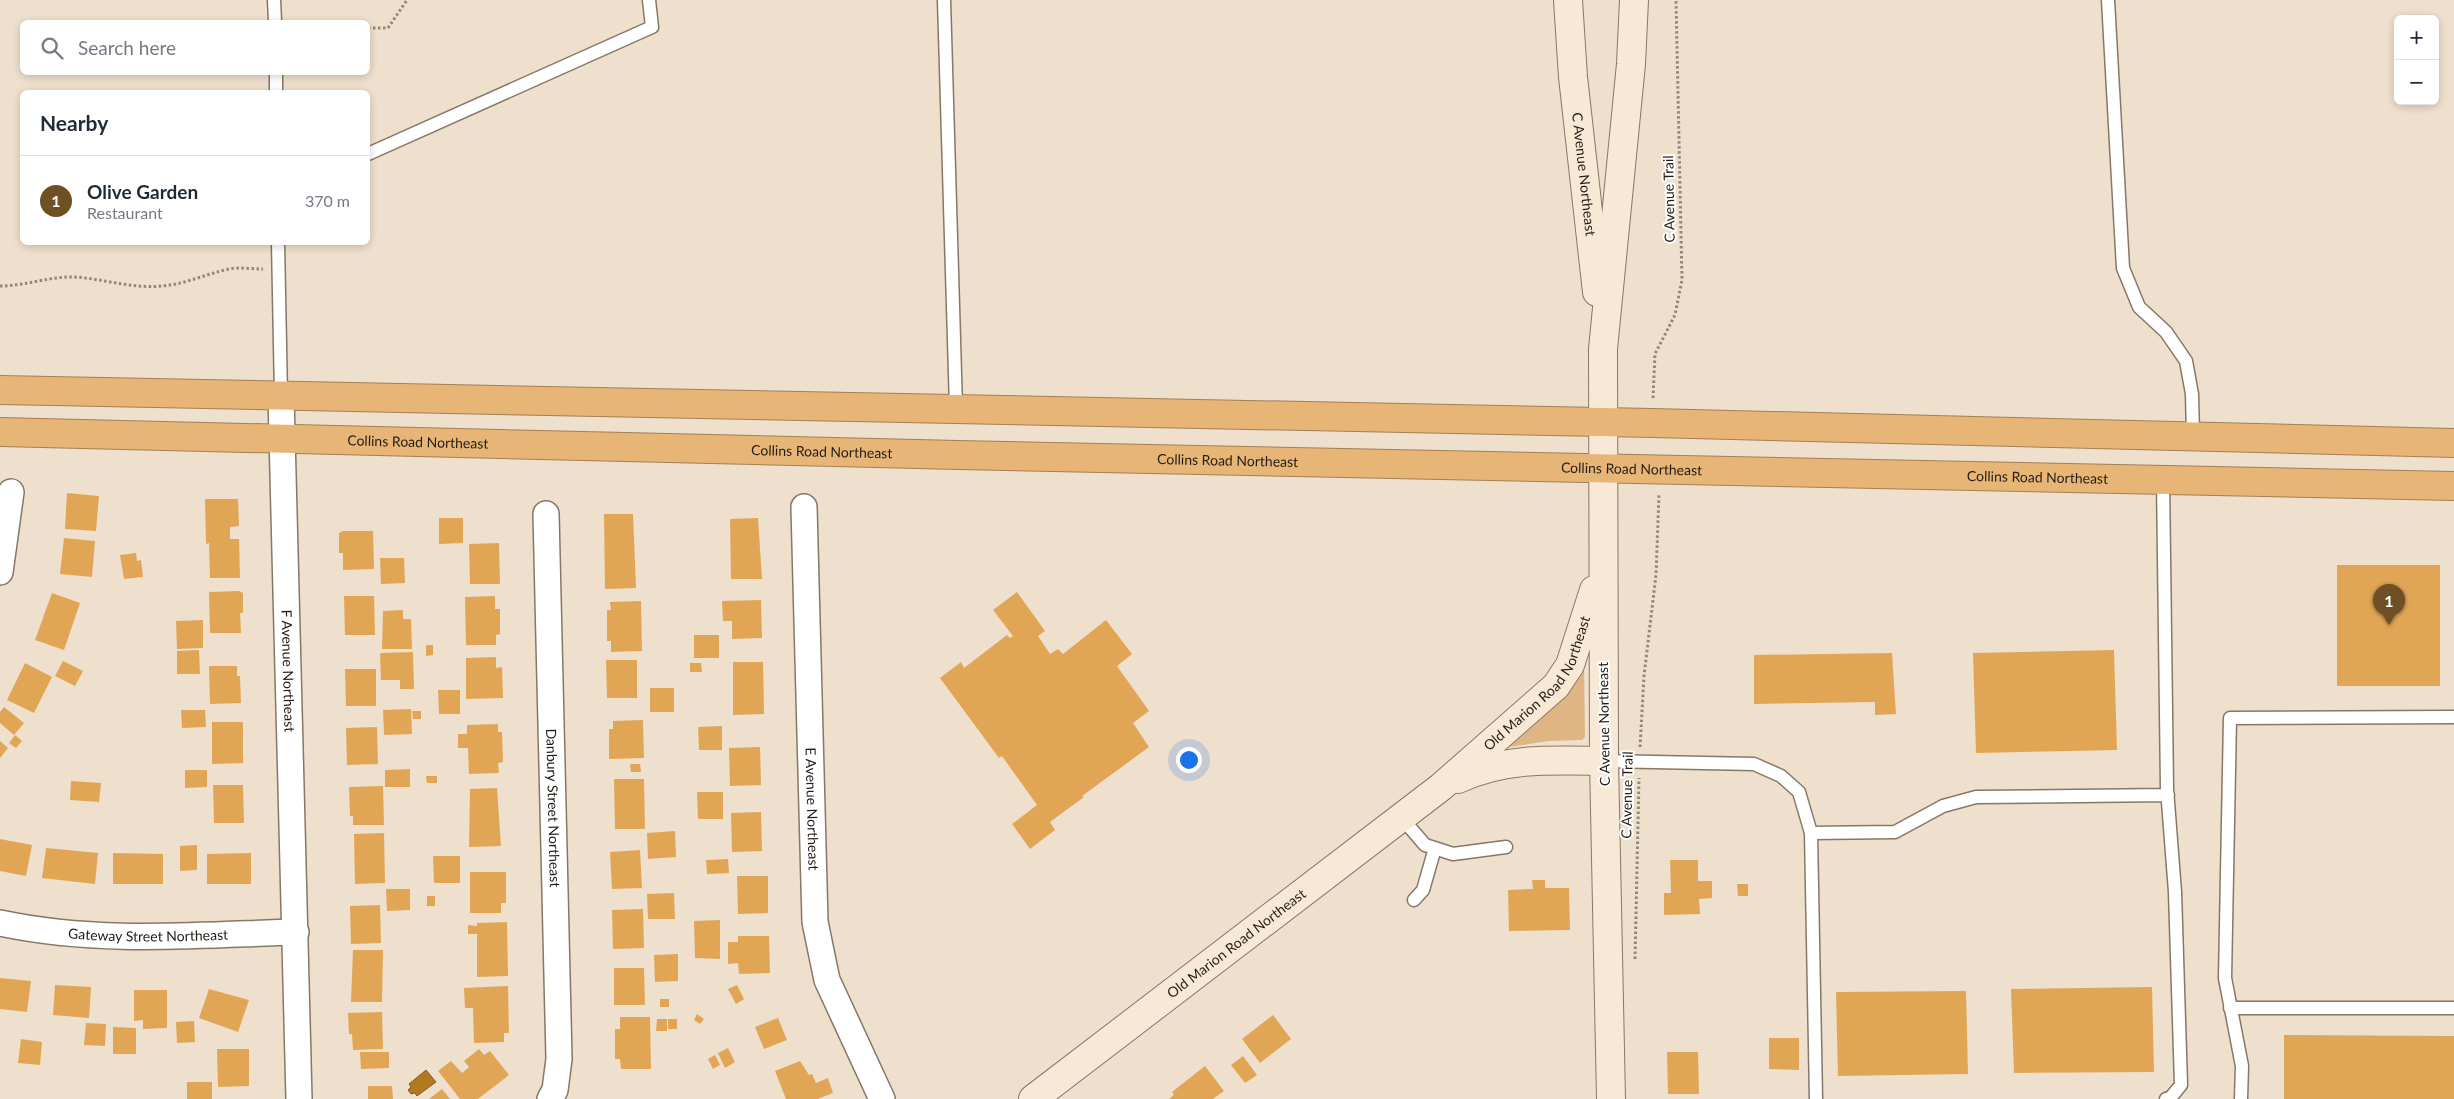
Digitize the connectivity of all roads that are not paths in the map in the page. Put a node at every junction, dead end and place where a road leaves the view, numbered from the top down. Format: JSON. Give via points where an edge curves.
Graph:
{"nodes":[{"id":1,"x":274,"y":0,"type":"edge"},
{"id":2,"x":649,"y":0,"type":"edge"},
{"id":3,"x":944,"y":0,"type":"edge"},
{"id":4,"x":1568,"y":0,"type":"edge"},
{"id":5,"x":1634,"y":0,"type":"edge"},
{"id":6,"x":2108,"y":0,"type":"edge"},
{"id":7,"x":275,"y":20,"type":"edge"},
{"id":8,"x":276,"y":75,"type":"edge"},
{"id":9,"x":276,"y":90,"type":"edge"},
{"id":10,"x":370,"y":153,"type":"edge"},
{"id":11,"x":278,"y":245,"type":"edge"},
{"id":12,"x":1603,"y":349,"type":"junction"},
{"id":13,"x":0,"y":390,"type":"edge"},
{"id":14,"x":281,"y":396,"type":"junction"},
{"id":15,"x":956,"y":408,"type":"junction"},
{"id":16,"x":1604,"y":423,"type":"junction"},
{"id":17,"x":0,"y":432,"type":"edge"},
{"id":18,"x":2193,"y":436,"type":"junction"},
{"id":19,"x":282,"y":438,"type":"junction"},
{"id":20,"x":2454,"y":443,"type":"edge"},
{"id":21,"x":1603,"y":469,"type":"junction"},
{"id":22,"x":2163,"y":480,"type":"junction"},
{"id":23,"x":2454,"y":486,"type":"edge"},
{"id":24,"x":11,"y":492,"type":"dead end"},
{"id":25,"x":804,"y":507,"type":"dead end"},
{"id":26,"x":546,"y":514,"type":"dead end"},
{"id":27,"x":1603,"y":560,"type":"junction"},
{"id":28,"x":0,"y":572,"type":"edge"},
{"id":29,"x":2454,"y":717,"type":"edge"},
{"id":30,"x":1604,"y":761,"type":"junction"},
{"id":31,"x":1441,"y":787,"type":"junction"},
{"id":32,"x":2168,"y":795,"type":"junction"},
{"id":33,"x":1401,"y":817,"type":"junction"},
{"id":34,"x":1811,"y":833,"type":"junction"},
{"id":35,"x":1435,"y":848,"type":"junction"},
{"id":36,"x":1506,"y":848,"type":"dead end"},
{"id":37,"x":1414,"y":900,"type":"dead end"},
{"id":38,"x":0,"y":923,"type":"edge"},
{"id":39,"x":296,"y":932,"type":"junction"},
{"id":40,"x":2230,"y":1008,"type":"junction"},
{"id":41,"x":2454,"y":1008,"type":"edge"},
{"id":42,"x":299,"y":1099,"type":"edge"},
{"id":43,"x":550,"y":1099,"type":"edge"},
{"id":44,"x":882,"y":1099,"type":"edge"},
{"id":45,"x":1033,"y":1099,"type":"edge"},
{"id":46,"x":1611,"y":1099,"type":"edge"},
{"id":47,"x":1816,"y":1099,"type":"edge"},
{"id":48,"x":2166,"y":1099,"type":"edge"},
{"id":49,"x":2241,"y":1099,"type":"edge"}],
"edges":[{"from":1,"to":7,"type":"lane"},
{"from":2,"to":10,"type":"lane","via":[[652,27]]},
{"from":3,"to":15,"type":"lane"},
{"from":4,"to":12,"type":"main road","name":"C Avenue Northeast","via":[[1573,77]]},
{"from":5,"to":12,"type":"main road","name":"C Avenue Northeast"},
{"from":6,"to":18,"type":"lane","via":[[2123,268],[2139,307],[2166,332],[2186,361],[2192,394]]},
{"from":8,"to":9,"type":"lane"},
{"from":11,"to":14,"type":"lane","name":"F Avenue Northeast"},
{"from":12,"to":16,"type":"main road","name":"C Avenue Northeast"},
{"from":13,"to":14,"type":"highway"},
{"from":14,"to":15,"type":"highway"},
{"from":14,"to":19,"type":"street","name":"F Avenue Northeast"},
{"from":15,"to":16,"type":"highway"},
{"from":16,"to":18,"type":"highway"},
{"from":16,"to":21,"type":"main road","name":"C Avenue Northeast"},
{"from":17,"to":19,"type":"highway","name":"Collins Road Northeast"},
{"from":18,"to":20,"type":"highway"},
{"from":19,"to":21,"type":"highway","name":"Collins Road Northeast"},
{"from":19,"to":39,"type":"street","name":"F Avenue Northeast"},
{"from":21,"to":22,"type":"highway","name":"Collins Road Northeast"},
{"from":21,"to":27,"type":"main road","name":"C Avenue Northeast"},
{"from":22,"to":23,"type":"highway","name":"Collins Road Northeast"},
{"from":22,"to":32,"type":"lane"},
{"from":24,"to":28,"type":"street"},
{"from":25,"to":44,"type":"street","name":"E Avenue Northeast","via":[[815,922],[828,980]]},
{"from":26,"to":43,"type":"street","name":"Danbury Street Northeast","via":[[559,1059],[555,1090]]},
{"from":27,"to":30,"type":"main road","name":"C Avenue Northeast"},
{"from":27,"to":31,"type":"main road","name":"Old Marion Road Northeast","via":[[1570,665],[1556,686]]},
{"from":29,"to":40,"type":"lane","via":[[2230,718],[2225,978]]},
{"from":30,"to":31,"type":"main road","name":"Old Marion Road Northeast","via":[[1517,762],[1488,768]]},
{"from":30,"to":34,"type":"lane","via":[[1754,764],[1781,776],[1798,792]]},
{"from":30,"to":46,"type":"main road","name":"C Avenue Northeast"},
{"from":31,"to":33,"type":"main road","name":"Old Marion Road Northeast"},
{"from":32,"to":34,"type":"lane","via":[[1976,797],[1943,806],[1895,832]]},
{"from":32,"to":48,"type":"lane","via":[[2175,892],[2180,1085]]},
{"from":33,"to":35,"type":"lane","via":[[1425,845]]},
{"from":33,"to":45,"type":"main road","name":"Old Marion Road Northeast"},
{"from":34,"to":47,"type":"lane"},
{"from":35,"to":36,"type":"lane","via":[[1453,854]]},
{"from":35,"to":37,"type":"lane","via":[[1423,890]]},
{"from":38,"to":39,"type":"street","name":"Gateway Street Northeast","via":[[115,938]]},
{"from":39,"to":42,"type":"street","name":"F Avenue Northeast"},
{"from":40,"to":41,"type":"lane"},
{"from":40,"to":49,"type":"lane","via":[[2242,1066]]}]}
